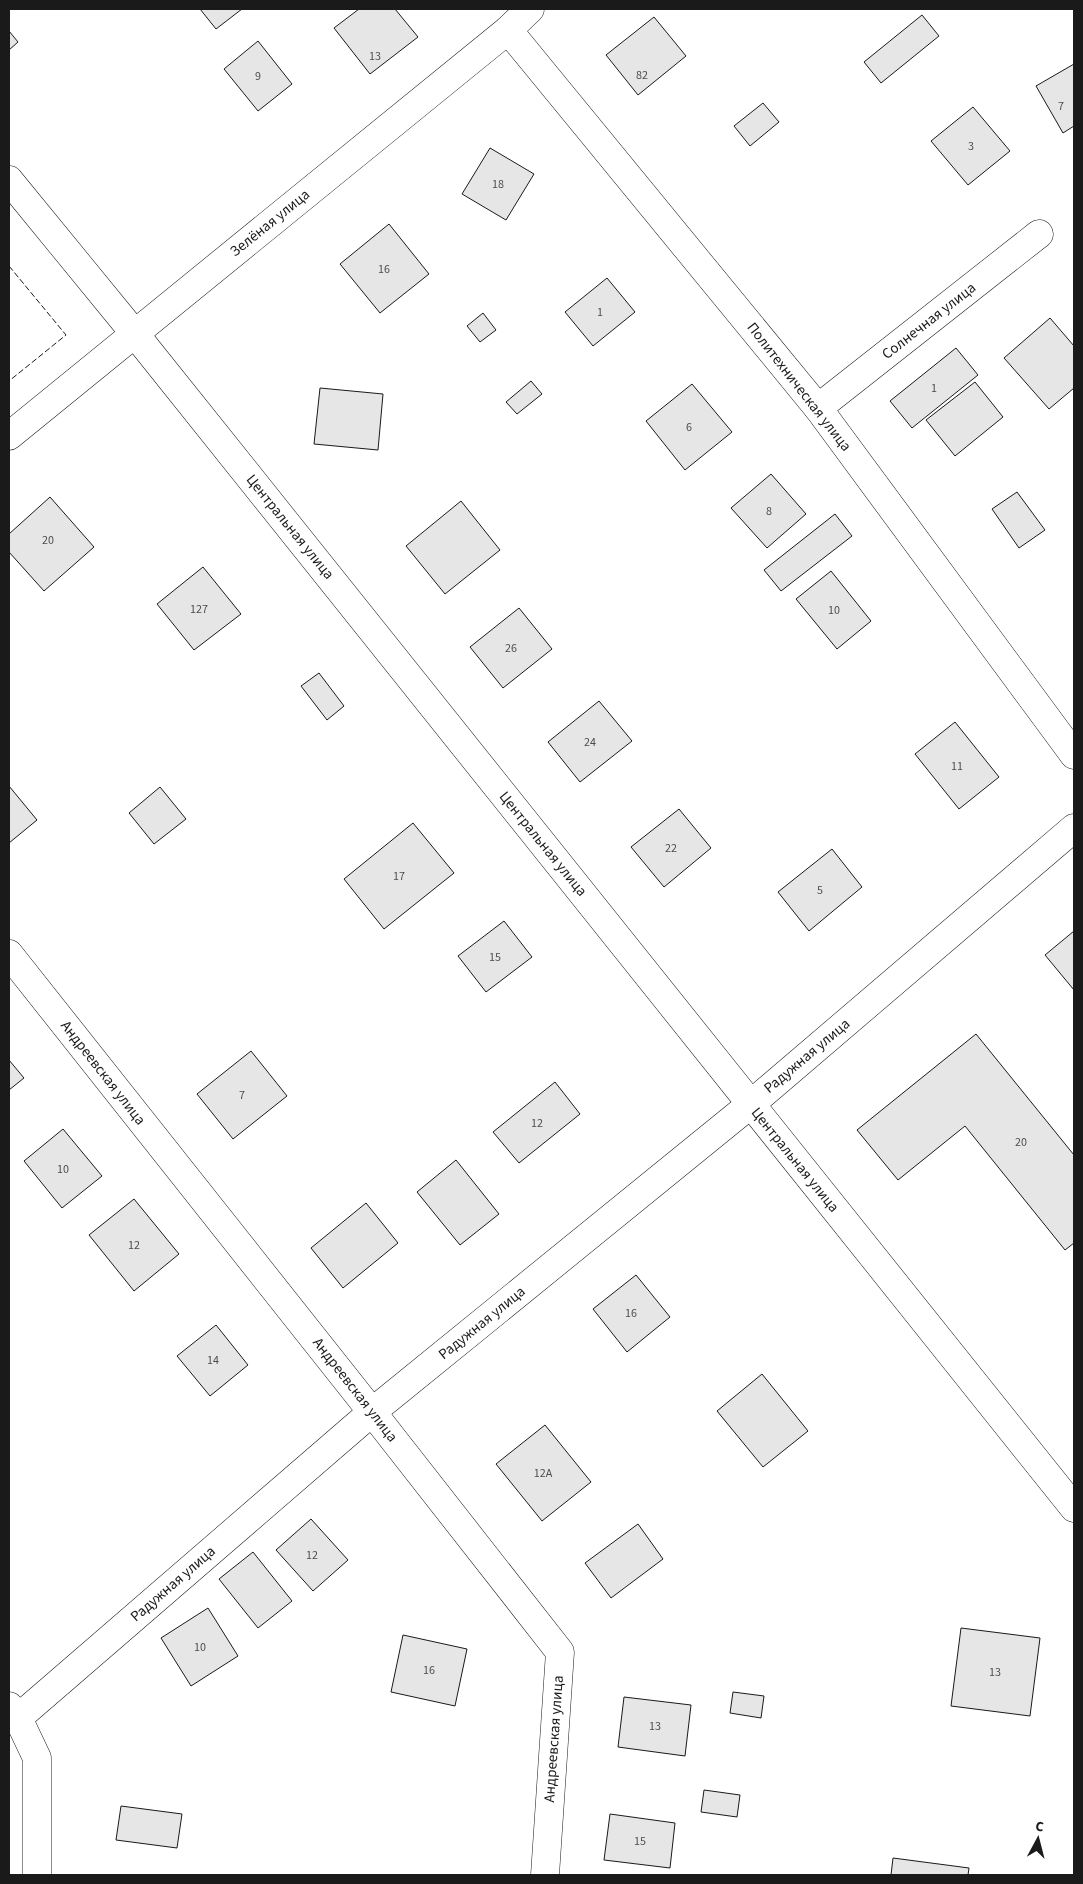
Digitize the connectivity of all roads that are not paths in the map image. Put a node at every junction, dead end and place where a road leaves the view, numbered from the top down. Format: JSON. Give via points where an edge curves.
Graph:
{"nodes":[{"id":1,"x":530,"y":9,"type":"edge"},
{"id":2,"x":508,"y":30,"type":"junction"},
{"id":3,"x":9,"y":180,"type":"edge"},
{"id":4,"x":1039,"y":234,"type":"dead end"},
{"id":5,"x":135,"y":334,"type":"junction"},
{"id":6,"x":818,"y":408,"type":"junction"},
{"id":7,"x":9,"y":436,"type":"edge"},
{"id":8,"x":1074,"y":756,"type":"edge"},
{"id":9,"x":1074,"y":828,"type":"edge"},
{"id":10,"x":9,"y":954,"type":"edge"},
{"id":11,"x":751,"y":1104,"type":"junction"},
{"id":12,"x":372,"y":1412,"type":"junction"},
{"id":13,"x":1074,"y":1508,"type":"edge"},
{"id":14,"x":13,"y":1712,"type":"edge"},
{"id":15,"x":37,"y":1875,"type":"edge"},
{"id":16,"x":545,"y":1875,"type":"edge"}],
"edges":[{"from":1,"to":2,"type":"street","name":"Зелёная улица"},
{"from":2,"to":5,"type":"street","name":"Зелёная улица"},
{"from":2,"to":6,"type":"street","name":"Политехническая улица"},
{"from":3,"to":5,"type":"street","name":"Центральная улица"},
{"from":4,"to":6,"type":"street","name":"Солнечная улица"},
{"from":5,"to":7,"type":"street","name":"Зелёная улица"},
{"from":5,"to":11,"type":"street","name":"Центральная улица"},
{"from":6,"to":8,"type":"street","name":"Политехническая улица"},
{"from":9,"to":11,"type":"street","name":"Радужная улица"},
{"from":10,"to":12,"type":"street","name":"Андреевская улица"},
{"from":11,"to":12,"type":"street","name":"Радужная улица"},
{"from":11,"to":13,"type":"street","name":"Центральная улица"},
{"from":12,"to":14,"type":"street","name":"Радужная улица"},
{"from":12,"to":16,"type":"street","name":"Андреевская улица","via":[[560,1652]]},
{"from":14,"to":15,"type":"street","name":"Радужная улица","via":[[37,1758]]}]}
